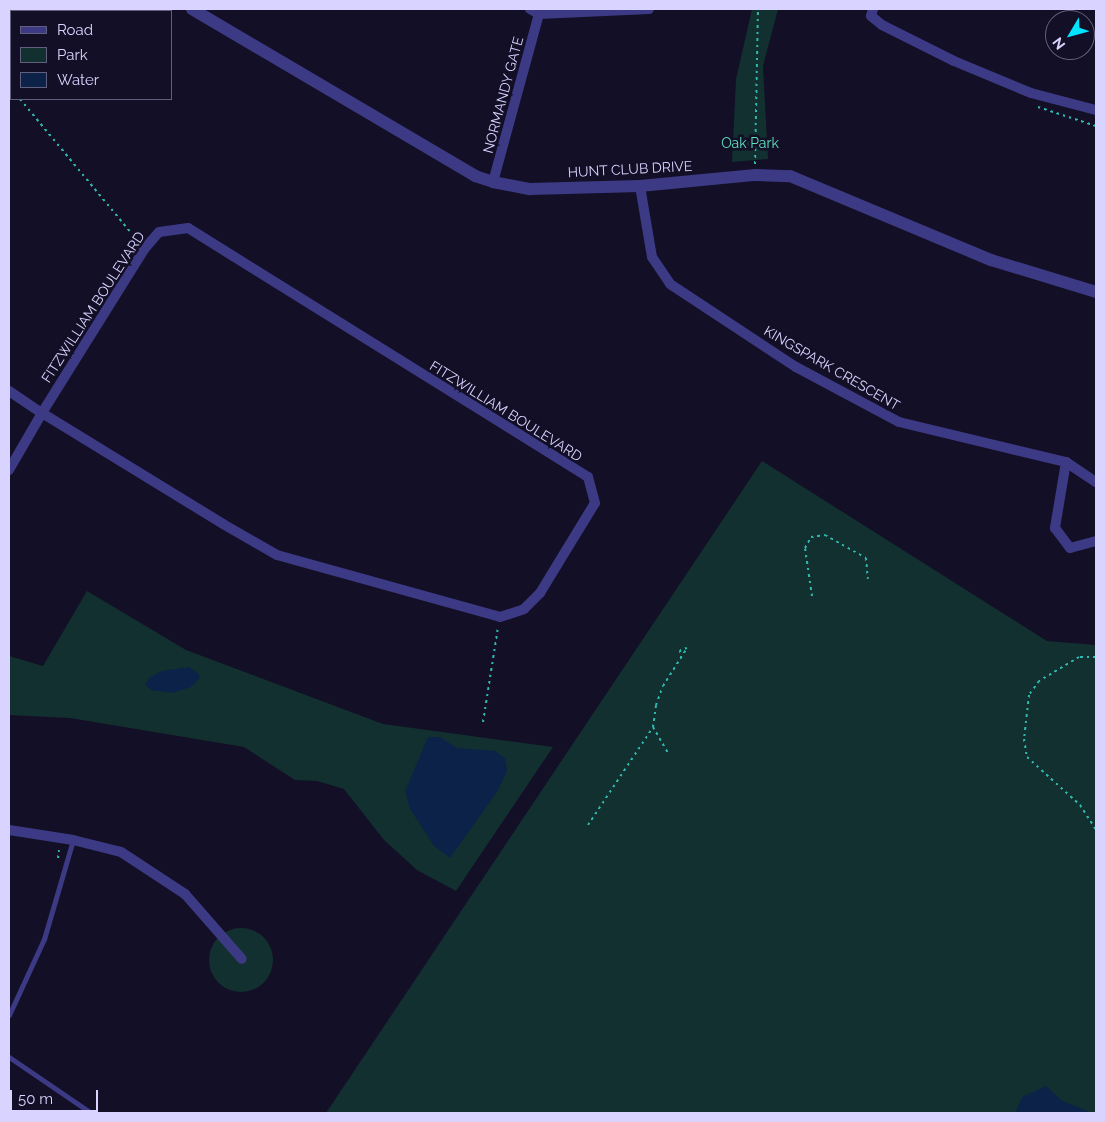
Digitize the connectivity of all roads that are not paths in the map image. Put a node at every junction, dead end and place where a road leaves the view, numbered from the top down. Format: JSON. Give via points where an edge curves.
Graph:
{"nodes":[{"id":1,"x":192,"y":9,"type":"edge"},
{"id":2,"x":648,"y":9,"type":"edge"},
{"id":3,"x":873,"y":9,"type":"edge"},
{"id":4,"x":535,"y":12,"type":"edge"},
{"id":5,"x":1096,"y":110,"type":"edge"},
{"id":6,"x":493,"y":182,"type":"junction"},
{"id":7,"x":640,"y":186,"type":"junction"},
{"id":8,"x":1096,"y":292,"type":"edge"},
{"id":9,"x":9,"y":391,"type":"edge"},
{"id":10,"x":42,"y":412,"type":"junction"},
{"id":11,"x":1066,"y":462,"type":"junction"},
{"id":12,"x":9,"y":470,"type":"edge"},
{"id":13,"x":1096,"y":482,"type":"edge"},
{"id":14,"x":1096,"y":541,"type":"edge"},
{"id":15,"x":9,"y":830,"type":"edge"},
{"id":16,"x":73,"y":840,"type":"junction"},
{"id":17,"x":242,"y":959,"type":"dead end"},
{"id":18,"x":9,"y":1015,"type":"edge"},
{"id":19,"x":9,"y":1057,"type":"edge"},
{"id":20,"x":92,"y":1113,"type":"edge"}],
"edges":[{"from":1,"to":6,"type":"street","name":"HUNT CLUB DRIVE","via":[[475,176]]},
{"from":2,"to":4,"type":"street"},
{"from":3,"to":5,"type":"street","via":[[872,16],[882,25],[954,61],[1031,93]]},
{"from":4,"to":6,"type":"street","name":"NORMANDY GATE"},
{"from":6,"to":7,"type":"street","name":"HUNT CLUB DRIVE","via":[[530,189]]},
{"from":7,"to":8,"type":"street","name":"HUNT CLUB DRIVE","via":[[755,175],[790,176],[991,260]]},
{"from":7,"to":11,"type":"street","name":"KINGSPARK CRESCENT","via":[[652,257],[670,284],[780,356],[900,422]]},
{"from":9,"to":10,"type":"street"},
{"from":10,"to":10,"type":"street","name":"FITZWILLIAM BOULEVARD","via":[[145,248],[160,232],[188,228],[588,477],[595,503],[556,569],[524,609],[500,618],[277,555]]},
{"from":10,"to":12,"type":"street","name":"FITZWILLIAM BOULEVARD"},
{"from":11,"to":13,"type":"street","name":"KINGSPARK CRESCENT"},
{"from":11,"to":14,"type":"street","via":[[1055,528],[1070,548]]},
{"from":15,"to":16,"type":"street"},
{"from":16,"to":17,"type":"street","via":[[121,852],[149,868],[185,894]]},
{"from":16,"to":18,"type":"lane","via":[[44,939]]},
{"from":19,"to":20,"type":"lane"}]}
